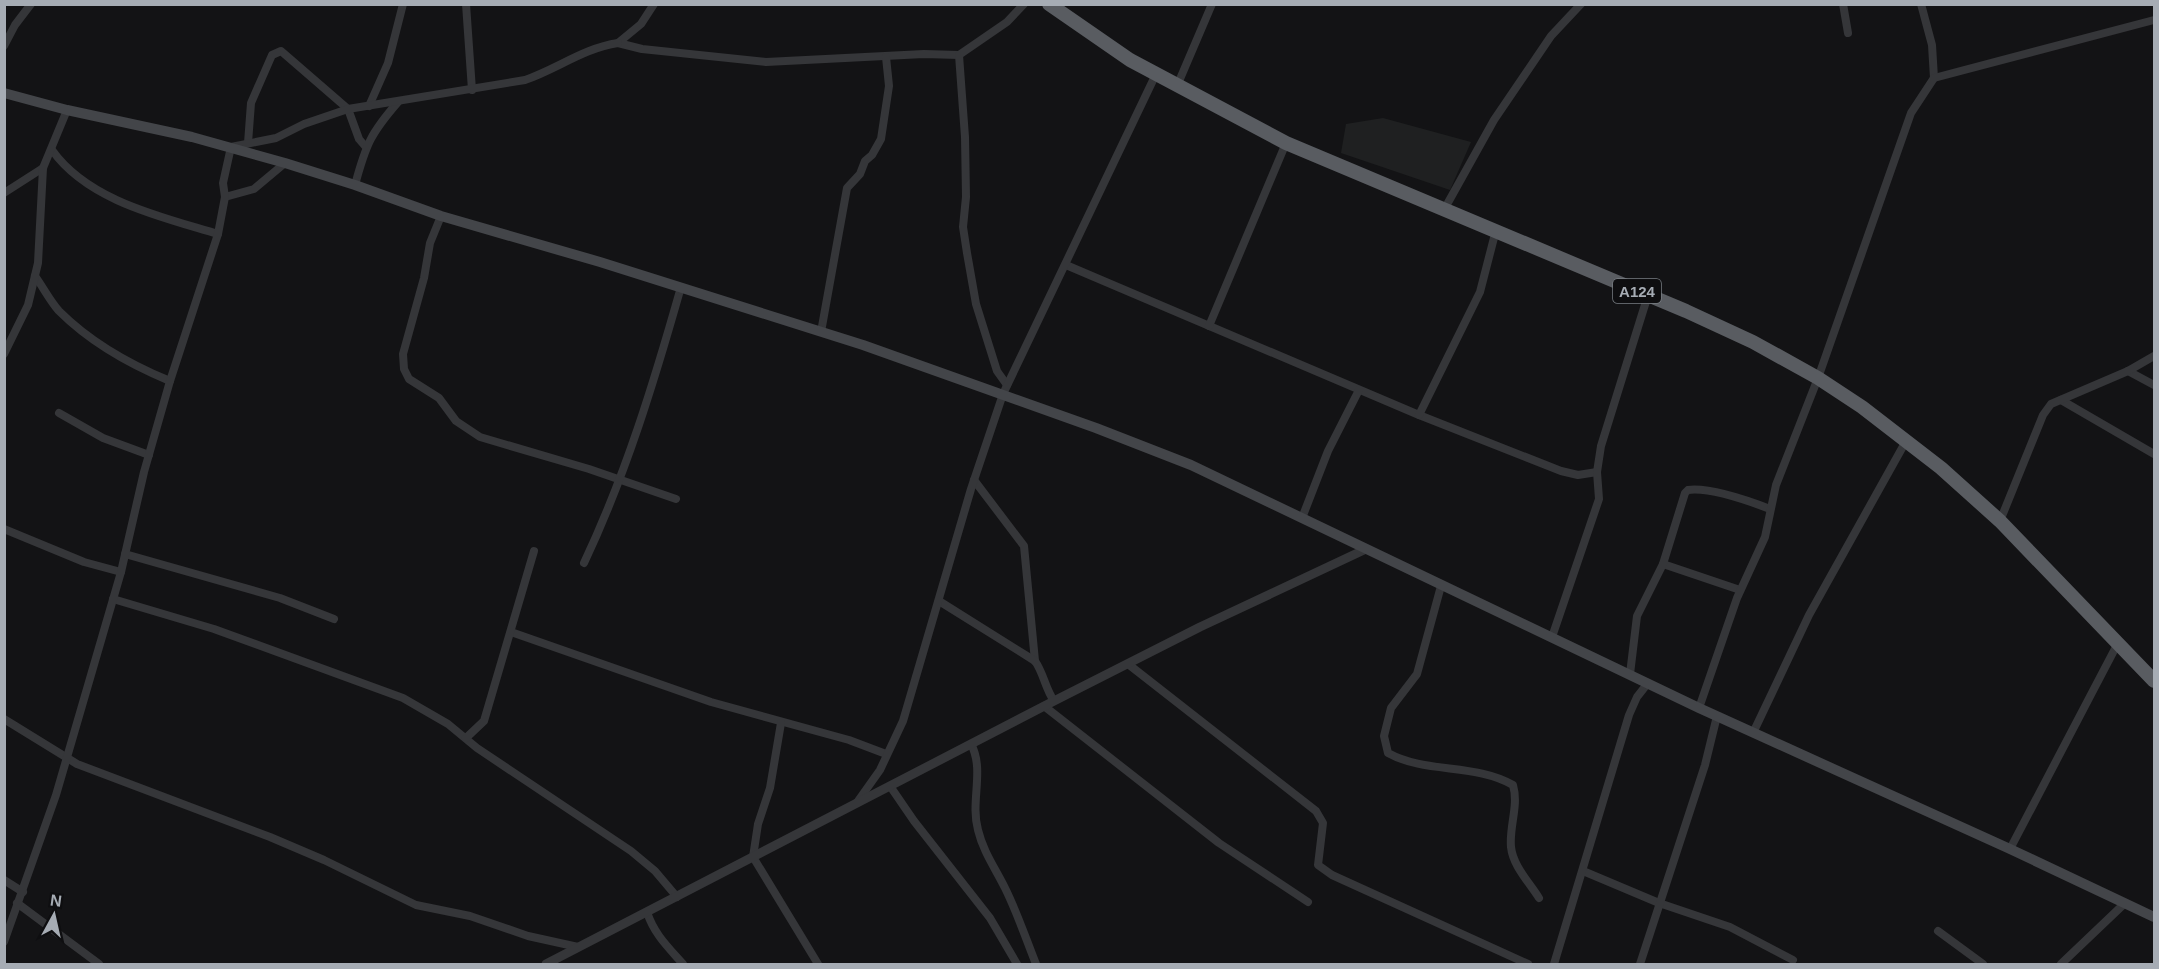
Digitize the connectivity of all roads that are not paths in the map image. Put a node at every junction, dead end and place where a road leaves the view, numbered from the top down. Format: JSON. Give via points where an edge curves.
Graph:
{"nodes":[{"id":1,"x":31,"y":4,"type":"edge"},
{"id":2,"x":403,"y":4,"type":"edge"},
{"id":3,"x":466,"y":4,"type":"edge"},
{"id":4,"x":654,"y":4,"type":"edge"},
{"id":5,"x":1024,"y":4,"type":"edge"},
{"id":6,"x":1049,"y":4,"type":"edge"},
{"id":7,"x":1212,"y":4,"type":"edge"},
{"id":8,"x":1581,"y":4,"type":"edge"},
{"id":9,"x":1843,"y":4,"type":"edge"},
{"id":10,"x":1921,"y":4,"type":"edge"},
{"id":11,"x":2154,"y":20,"type":"edge"},
{"id":12,"x":1848,"y":33,"type":"dead end"},
{"id":13,"x":618,"y":43,"type":"junction"},
{"id":14,"x":4,"y":46,"type":"edge"},
{"id":15,"x":959,"y":56,"type":"junction"},
{"id":16,"x":886,"y":57,"type":"junction"},
{"id":17,"x":1156,"y":74,"type":"junction"},
{"id":18,"x":1934,"y":78,"type":"junction"},
{"id":19,"x":1177,"y":86,"type":"junction"},
{"id":20,"x":472,"y":90,"type":"junction"},
{"id":21,"x":4,"y":93,"type":"edge"},
{"id":22,"x":398,"y":102,"type":"junction"},
{"id":23,"x":369,"y":106,"type":"junction"},
{"id":24,"x":348,"y":109,"type":"junction"},
{"id":25,"x":66,"y":110,"type":"junction"},
{"id":26,"x":248,"y":143,"type":"junction"},
{"id":27,"x":1286,"y":143,"type":"junction"},
{"id":28,"x":365,"y":146,"type":"junction"},
{"id":29,"x":231,"y":147,"type":"junction"},
{"id":30,"x":52,"y":150,"type":"junction"},
{"id":31,"x":285,"y":163,"type":"junction"},
{"id":32,"x":43,"y":168,"type":"junction"},
{"id":33,"x":355,"y":185,"type":"junction"},
{"id":34,"x":4,"y":193,"type":"edge"},
{"id":35,"x":225,"y":197,"type":"junction"},
{"id":36,"x":1444,"y":208,"type":"junction"},
{"id":37,"x":441,"y":216,"type":"junction"},
{"id":38,"x":1496,"y":230,"type":"junction"},
{"id":39,"x":218,"y":234,"type":"junction"},
{"id":40,"x":1066,"y":265,"type":"junction"},
{"id":41,"x":35,"y":276,"type":"junction"},
{"id":42,"x":681,"y":287,"type":"junction"},
{"id":43,"x":1647,"y":296,"type":"junction"},
{"id":44,"x":1209,"y":326,"type":"junction"},
{"id":45,"x":822,"y":332,"type":"junction"},
{"id":46,"x":4,"y":354,"type":"edge"},
{"id":47,"x":2154,"y":356,"type":"edge"},
{"id":48,"x":2128,"y":370,"type":"junction"},
{"id":49,"x":1818,"y":378,"type":"junction"},
{"id":50,"x":170,"y":381,"type":"junction"},
{"id":51,"x":2154,"y":385,"type":"edge"},
{"id":52,"x":1005,"y":390,"type":"junction"},
{"id":53,"x":1359,"y":390,"type":"junction"},
{"id":54,"x":2061,"y":400,"type":"junction"},
{"id":55,"x":59,"y":413,"type":"dead end"},
{"id":56,"x":1419,"y":415,"type":"junction"},
{"id":57,"x":1906,"y":441,"type":"junction"},
{"id":58,"x":2154,"y":454,"type":"edge"},
{"id":59,"x":149,"y":455,"type":"junction"},
{"id":60,"x":1597,"y":472,"type":"junction"},
{"id":61,"x":621,"y":480,"type":"junction"},
{"id":62,"x":974,"y":480,"type":"junction"},
{"id":63,"x":676,"y":499,"type":"dead end"},
{"id":64,"x":1770,"y":509,"type":"junction"},
{"id":65,"x":1302,"y":519,"type":"junction"},
{"id":66,"x":2000,"y":521,"type":"junction"},
{"id":67,"x":4,"y":529,"type":"edge"},
{"id":68,"x":1366,"y":549,"type":"junction"},
{"id":69,"x":534,"y":551,"type":"dead end"},
{"id":70,"x":125,"y":554,"type":"junction"},
{"id":71,"x":584,"y":563,"type":"dead end"},
{"id":72,"x":1663,"y":564,"type":"junction"},
{"id":73,"x":121,"y":572,"type":"junction"},
{"id":74,"x":1442,"y":586,"type":"junction"},
{"id":75,"x":1740,"y":590,"type":"junction"},
{"id":76,"x":113,"y":599,"type":"junction"},
{"id":77,"x":939,"y":601,"type":"junction"},
{"id":78,"x":334,"y":619,"type":"dead end"},
{"id":79,"x":512,"y":632,"type":"junction"},
{"id":80,"x":1552,"y":637,"type":"junction"},
{"id":81,"x":2118,"y":643,"type":"junction"},
{"id":82,"x":1035,"y":661,"type":"junction"},
{"id":83,"x":1128,"y":664,"type":"junction"},
{"id":84,"x":1630,"y":674,"type":"junction"},
{"id":85,"x":2154,"y":681,"type":"edge"},
{"id":86,"x":1648,"y":683,"type":"junction"},
{"id":87,"x":1054,"y":701,"type":"junction"},
{"id":88,"x":1044,"y":706,"type":"junction"},
{"id":89,"x":1699,"y":708,"type":"junction"},
{"id":90,"x":1717,"y":716,"type":"junction"},
{"id":91,"x":4,"y":719,"type":"edge"},
{"id":92,"x":781,"y":723,"type":"junction"},
{"id":93,"x":1753,"y":733,"type":"junction"},
{"id":94,"x":466,"y":738,"type":"junction"},
{"id":95,"x":971,"y":744,"type":"junction"},
{"id":96,"x":886,"y":754,"type":"junction"},
{"id":97,"x":66,"y":759,"type":"junction"},
{"id":98,"x":890,"y":786,"type":"junction"},
{"id":99,"x":858,"y":801,"type":"junction"},
{"id":100,"x":2010,"y":849,"type":"junction"},
{"id":101,"x":753,"y":857,"type":"junction"},
{"id":102,"x":1583,"y":871,"type":"junction"},
{"id":103,"x":4,"y":880,"type":"edge"},
{"id":104,"x":23,"y":892,"type":"junction"},
{"id":105,"x":677,"y":897,"type":"junction"},
{"id":106,"x":1539,"y":898,"type":"dead end"},
{"id":107,"x":1308,"y":902,"type":"dead end"},
{"id":108,"x":17,"y":903,"type":"junction"},
{"id":109,"x":1659,"y":903,"type":"junction"},
{"id":110,"x":2124,"y":904,"type":"junction"},
{"id":111,"x":647,"y":912,"type":"junction"},
{"id":112,"x":2154,"y":917,"type":"edge"},
{"id":113,"x":1938,"y":931,"type":"dead end"},
{"id":114,"x":4,"y":942,"type":"edge"},
{"id":115,"x":578,"y":947,"type":"junction"},
{"id":116,"x":1793,"y":960,"type":"dead end"},
{"id":117,"x":99,"y":964,"type":"edge"},
{"id":118,"x":546,"y":964,"type":"edge"},
{"id":119,"x":683,"y":964,"type":"edge"},
{"id":120,"x":818,"y":964,"type":"edge"},
{"id":121,"x":1017,"y":964,"type":"edge"},
{"id":122,"x":1036,"y":964,"type":"edge"},
{"id":123,"x":1528,"y":964,"type":"edge"},
{"id":124,"x":1554,"y":964,"type":"edge"},
{"id":125,"x":1640,"y":964,"type":"edge"},
{"id":126,"x":1983,"y":964,"type":"edge"},
{"id":127,"x":2061,"y":964,"type":"edge"}],
"edges":[{"from":1,"to":14,"type":"street"},
{"from":2,"to":23,"type":"street","via":[[388,63]]},
{"from":3,"to":20,"type":"street"},
{"from":4,"to":13,"type":"street","via":[[641,24]]},
{"from":5,"to":15,"type":"street","via":[[1007,22]]},
{"from":6,"to":17,"type":"highway","number":"A124"},
{"from":7,"to":19,"type":"street"},
{"from":8,"to":36,"type":"street","via":[[1551,36],[1494,120]]},
{"from":9,"to":12,"type":"street"},
{"from":10,"to":18,"type":"street","via":[[1933,52]]},
{"from":11,"to":18,"type":"street"},
{"from":13,"to":16,"type":"street","via":[[766,62]]},
{"from":13,"to":20,"type":"street","via":[[582,52],[525,80]]},
{"from":15,"to":16,"type":"street"},
{"from":15,"to":52,"type":"street","via":[[965,137],[965,244],[976,304]]},
{"from":16,"to":45,"type":"street","via":[[886,120],[875,151],[847,188]]},
{"from":17,"to":19,"type":"highway","number":"A124"},
{"from":17,"to":40,"type":"street"},
{"from":18,"to":49,"type":"street","via":[[1911,113]]},
{"from":19,"to":27,"type":"highway","number":"A124"},
{"from":20,"to":22,"type":"street"},
{"from":21,"to":25,"type":"main road"},
{"from":22,"to":23,"type":"street"},
{"from":22,"to":28,"type":"street"},
{"from":23,"to":24,"type":"street"},
{"from":24,"to":26,"type":"street","via":[[276,138]]},
{"from":24,"to":26,"type":"street","via":[[285,52],[277,51],[251,103]]},
{"from":24,"to":28,"type":"street"},
{"from":25,"to":29,"type":"main road"},
{"from":25,"to":30,"type":"street"},
{"from":26,"to":29,"type":"street"},
{"from":27,"to":36,"type":"highway","number":"A124"},
{"from":27,"to":44,"type":"street"},
{"from":28,"to":33,"type":"street"},
{"from":29,"to":31,"type":"main road"},
{"from":29,"to":35,"type":"street","via":[[223,183]]},
{"from":30,"to":32,"type":"street"},
{"from":30,"to":39,"type":"street","via":[[91,186],[148,211]]},
{"from":31,"to":33,"type":"main road"},
{"from":31,"to":35,"type":"street","via":[[254,189]]},
{"from":32,"to":34,"type":"street"},
{"from":32,"to":41,"type":"street"},
{"from":33,"to":37,"type":"main road"},
{"from":35,"to":39,"type":"street"},
{"from":36,"to":38,"type":"highway","number":"A124"},
{"from":37,"to":42,"type":"main road"},
{"from":37,"to":61,"type":"street","via":[[430,243],[403,354],[409,379],[440,398],[456,421],[480,437]]},
{"from":38,"to":43,"type":"highway","number":"A124"},
{"from":38,"to":56,"type":"street","via":[[1480,292]]},
{"from":39,"to":50,"type":"street"},
{"from":40,"to":44,"type":"street"},
{"from":40,"to":52,"type":"street"},
{"from":41,"to":46,"type":"street","via":[[28,305]]},
{"from":41,"to":50,"type":"street","via":[[57,309],[75,324],[121,358]]},
{"from":42,"to":45,"type":"main road"},
{"from":42,"to":61,"type":"street"},
{"from":43,"to":49,"type":"highway","number":"A124","via":[[1753,342]]},
{"from":43,"to":60,"type":"street","via":[[1600,446]]},
{"from":44,"to":53,"type":"street"},
{"from":45,"to":52,"type":"main road"},
{"from":47,"to":48,"type":"street"},
{"from":48,"to":51,"type":"street"},
{"from":48,"to":54,"type":"street"},
{"from":49,"to":57,"type":"highway","number":"A124"},
{"from":49,"to":64,"type":"street"},
{"from":50,"to":59,"type":"street"},
{"from":52,"to":62,"type":"street"},
{"from":52,"to":65,"type":"main road","via":[[1191,465]]},
{"from":53,"to":56,"type":"street"},
{"from":53,"to":65,"type":"street","via":[[1328,451]]},
{"from":54,"to":58,"type":"street"},
{"from":54,"to":66,"type":"street","via":[[2043,414]]},
{"from":55,"to":59,"type":"street","via":[[103,438]]},
{"from":56,"to":60,"type":"street","via":[[1561,471],[1578,475]]},
{"from":57,"to":66,"type":"highway","number":"A124"},
{"from":57,"to":93,"type":"street","via":[[1809,615]]},
{"from":59,"to":70,"type":"street"},
{"from":60,"to":80,"type":"street","via":[[1599,499]]},
{"from":61,"to":63,"type":"street"},
{"from":61,"to":71,"type":"street"},
{"from":62,"to":77,"type":"street"},
{"from":62,"to":82,"type":"street","via":[[1024,546]]},
{"from":64,"to":72,"type":"street","via":[[1737,498],[1688,490]]},
{"from":64,"to":75,"type":"street","via":[[1764,537]]},
{"from":65,"to":68,"type":"main road"},
{"from":66,"to":81,"type":"highway","number":"A124"},
{"from":67,"to":73,"type":"street","via":[[84,562]]},
{"from":68,"to":74,"type":"main road"},
{"from":68,"to":83,"type":"street"},
{"from":69,"to":79,"type":"street"},
{"from":70,"to":73,"type":"street"},
{"from":70,"to":78,"type":"street","via":[[280,598]]},
{"from":72,"to":75,"type":"street"},
{"from":72,"to":84,"type":"street","via":[[1637,616]]},
{"from":73,"to":76,"type":"street"},
{"from":74,"to":80,"type":"main road"},
{"from":74,"to":106,"type":"street","via":[[1416,674],[1392,708],[1384,735],[1388,753],[1403,762],[1502,778],[1513,785],[1517,797],[1511,847],[1515,864]]},
{"from":75,"to":89,"type":"street"},
{"from":76,"to":94,"type":"street","via":[[214,628],[396,695]]},
{"from":76,"to":97,"type":"street"},
{"from":77,"to":82,"type":"street"},
{"from":77,"to":96,"type":"street","via":[[903,721]]},
{"from":79,"to":92,"type":"street"},
{"from":79,"to":94,"type":"street","via":[[484,721]]},
{"from":80,"to":84,"type":"main road"},
{"from":81,"to":85,"type":"highway","number":"A124"},
{"from":81,"to":100,"type":"street"},
{"from":82,"to":87,"type":"street"},
{"from":83,"to":87,"type":"street"},
{"from":83,"to":123,"type":"street","via":[[1316,811],[1323,823],[1318,865],[1332,875]]},
{"from":84,"to":86,"type":"main road"},
{"from":86,"to":89,"type":"main road"},
{"from":86,"to":102,"type":"street","via":[[1629,715]]},
{"from":87,"to":88,"type":"street"},
{"from":88,"to":95,"type":"street"},
{"from":88,"to":107,"type":"street","via":[[1218,843]]},
{"from":89,"to":90,"type":"main road"},
{"from":90,"to":93,"type":"main road"},
{"from":90,"to":109,"type":"street","via":[[1705,765]]},
{"from":91,"to":97,"type":"street"},
{"from":92,"to":96,"type":"street"},
{"from":92,"to":101,"type":"street"},
{"from":93,"to":100,"type":"main road"},
{"from":94,"to":105,"type":"street","via":[[630,851],[655,871]]},
{"from":95,"to":98,"type":"street"},
{"from":95,"to":122,"type":"street","via":[[978,765],[978,829]]},
{"from":96,"to":99,"type":"street","via":[[880,770]]},
{"from":97,"to":104,"type":"street"},
{"from":97,"to":115,"type":"street","via":[[281,842],[416,905]]},
{"from":98,"to":99,"type":"street"},
{"from":98,"to":121,"type":"street","via":[[990,918]]},
{"from":99,"to":101,"type":"street"},
{"from":100,"to":110,"type":"main road"},
{"from":101,"to":105,"type":"street"},
{"from":101,"to":120,"type":"street"},
{"from":102,"to":109,"type":"street"},
{"from":102,"to":124,"type":"street"},
{"from":103,"to":104,"type":"street"},
{"from":104,"to":108,"type":"street"},
{"from":105,"to":111,"type":"street"},
{"from":108,"to":114,"type":"street"},
{"from":108,"to":117,"type":"street"},
{"from":109,"to":116,"type":"street","via":[[1730,927]]},
{"from":109,"to":125,"type":"street"},
{"from":110,"to":112,"type":"main road"},
{"from":110,"to":127,"type":"street"},
{"from":111,"to":115,"type":"street"},
{"from":111,"to":119,"type":"street","via":[[660,940]]},
{"from":113,"to":126,"type":"street"},
{"from":115,"to":118,"type":"street"}]}
